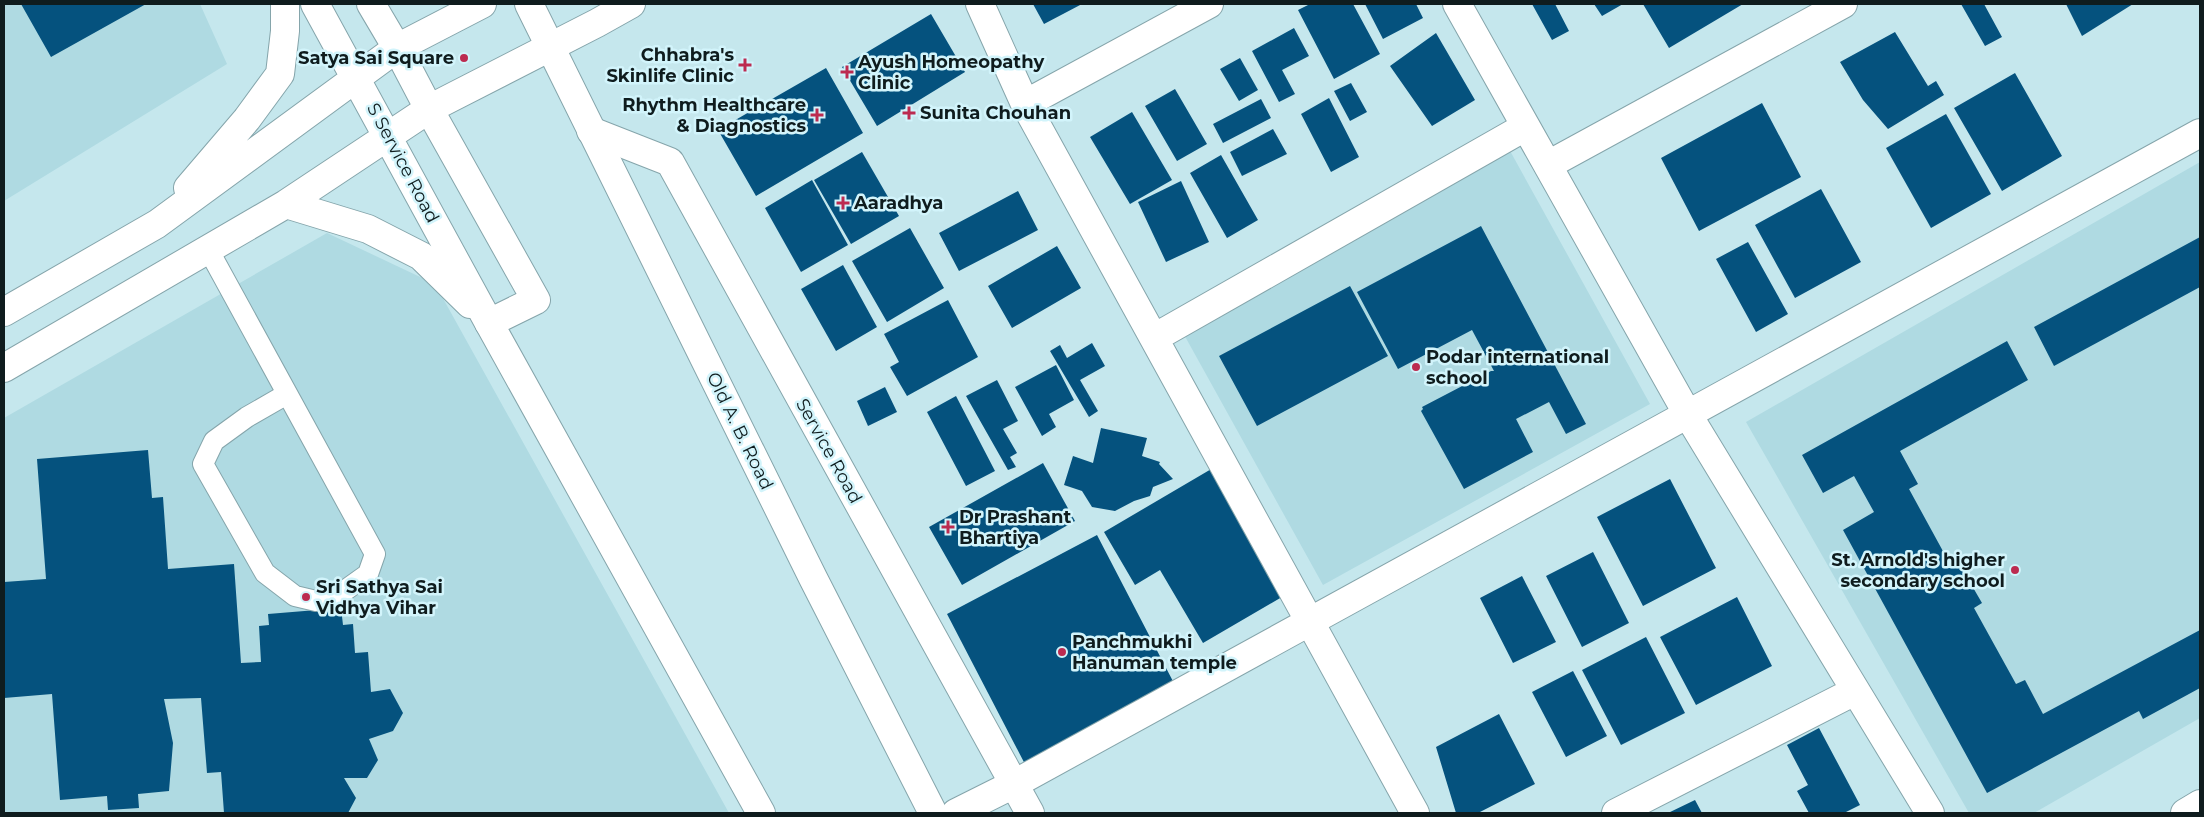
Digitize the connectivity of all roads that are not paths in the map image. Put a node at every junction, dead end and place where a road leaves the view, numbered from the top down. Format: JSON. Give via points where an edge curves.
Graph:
{"nodes":[{"id":1,"x":286,"y":4,"type":"edge"},
{"id":2,"x":315,"y":4,"type":"edge"},
{"id":3,"x":370,"y":4,"type":"edge"},
{"id":4,"x":482,"y":4,"type":"edge"},
{"id":5,"x":529,"y":4,"type":"edge"},
{"id":6,"x":631,"y":4,"type":"edge"},
{"id":7,"x":980,"y":4,"type":"edge"},
{"id":8,"x":1209,"y":4,"type":"edge"},
{"id":9,"x":1457,"y":4,"type":"edge"},
{"id":10,"x":1827,"y":7,"type":"edge"},
{"id":11,"x":594,"y":13,"type":"edge"},
{"id":12,"x":551,"y":46,"type":"junction"},
{"id":13,"x":397,"y":48,"type":"junction"},
{"id":14,"x":357,"y":78,"type":"junction"},
{"id":15,"x":1025,"y":104,"type":"junction"},
{"id":16,"x":429,"y":109,"type":"junction"},
{"id":17,"x":1525,"y":127,"type":"junction"},
{"id":18,"x":591,"y":131,"type":"junction"},
{"id":19,"x":2200,"y":133,"type":"edge"},
{"id":20,"x":389,"y":136,"type":"junction"},
{"id":21,"x":1548,"y":165,"type":"junction"},
{"id":22,"x":286,"y":204,"type":"junction"},
{"id":23,"x":157,"y":224,"type":"junction"},
{"id":24,"x":208,"y":250,"type":"junction"},
{"id":25,"x":4,"y":312,"type":"edge"},
{"id":26,"x":489,"y":323,"type":"junction"},
{"id":27,"x":1154,"y":338,"type":"junction"},
{"id":28,"x":4,"y":368,"type":"edge"},
{"id":29,"x":287,"y":394,"type":"junction"},
{"id":30,"x":1688,"y":415,"type":"junction"},
{"id":31,"x":1311,"y":622,"type":"junction"},
{"id":32,"x":1854,"y":691,"type":"junction"},
{"id":33,"x":1014,"y":784,"type":"junction"},
{"id":34,"x":2200,"y":804,"type":"edge"},
{"id":35,"x":761,"y":813,"type":"edge"},
{"id":36,"x":933,"y":813,"type":"edge"},
{"id":37,"x":956,"y":813,"type":"edge"},
{"id":38,"x":1030,"y":813,"type":"edge"},
{"id":39,"x":1416,"y":813,"type":"edge"},
{"id":40,"x":1616,"y":813,"type":"edge"},
{"id":41,"x":1930,"y":813,"type":"edge"},
{"id":42,"x":2185,"y":813,"type":"edge"}],
"edges":[{"from":1,"to":23,"type":"street","via":[[280,74],[247,119]]},
{"from":2,"to":14,"type":"street","name":"S Service Road"},
{"from":3,"to":13,"type":"street"},
{"from":4,"to":13,"type":"street"},
{"from":5,"to":12,"type":"street"},
{"from":6,"to":11,"type":"street"},
{"from":7,"to":15,"type":"street"},
{"from":8,"to":15,"type":"street"},
{"from":9,"to":17,"type":"street"},
{"from":10,"to":21,"type":"street"},
{"from":11,"to":12,"type":"street"},
{"from":12,"to":16,"type":"street"},
{"from":12,"to":18,"type":"street","name":"Old A. B. Road"},
{"from":13,"to":14,"type":"street"},
{"from":13,"to":16,"type":"street"},
{"from":14,"to":20,"type":"street","name":"S Service Road"},
{"from":14,"to":23,"type":"street"},
{"from":15,"to":27,"type":"street"},
{"from":16,"to":20,"type":"street"},
{"from":16,"to":26,"type":"street","via":[[536,300]]},
{"from":17,"to":21,"type":"street"},
{"from":17,"to":27,"type":"street"},
{"from":18,"to":33,"type":"street","name":"Service Road","via":[[670,162]]},
{"from":18,"to":36,"type":"street","name":"Old A. B. Road"},
{"from":19,"to":30,"type":"street"},
{"from":20,"to":22,"type":"street"},
{"from":20,"to":26,"type":"street","name":"S Service Road"},
{"from":21,"to":30,"type":"street"},
{"from":22,"to":24,"type":"street"},
{"from":22,"to":26,"type":"street","via":[[368,229],[421,256]]},
{"from":23,"to":25,"type":"street"},
{"from":24,"to":28,"type":"street"},
{"from":24,"to":29,"type":"lane"},
{"from":26,"to":35,"type":"street"},
{"from":27,"to":31,"type":"street"},
{"from":29,"to":29,"type":"lane","via":[[375,554],[368,574],[340,594],[316,601],[295,596],[265,573],[203,464],[214,441]]},
{"from":30,"to":31,"type":"street"},
{"from":30,"to":32,"type":"street"},
{"from":31,"to":33,"type":"street"},
{"from":31,"to":39,"type":"street"},
{"from":32,"to":40,"type":"street"},
{"from":32,"to":41,"type":"street"},
{"from":33,"to":37,"type":"street"},
{"from":33,"to":38,"type":"street","name":"Service Road"},
{"from":34,"to":42,"type":"street"}]}
